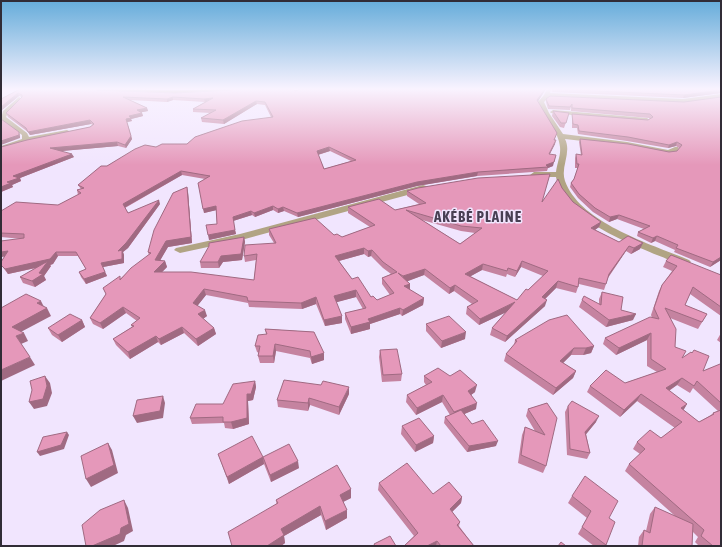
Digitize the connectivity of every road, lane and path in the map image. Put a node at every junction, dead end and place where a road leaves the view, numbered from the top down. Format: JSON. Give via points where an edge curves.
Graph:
{"nodes":[{"id":1,"x":4,"y":115,"type":"edge"},
{"id":2,"x":547,"y":115,"type":"edge"},
{"id":3,"x":593,"y":115,"type":"edge"},
{"id":4,"x":647,"y":120,"type":"edge"},
{"id":5,"x":78,"y":130,"type":"edge"},
{"id":6,"x":560,"y":136,"type":"junction"},
{"id":7,"x":26,"y":140,"type":"junction"},
{"id":8,"x":1,"y":148,"type":"edge"},
{"id":9,"x":675,"y":149,"type":"dead end"},
{"id":10,"x":559,"y":174,"type":"junction"},
{"id":11,"x":525,"y":176,"type":"edge"},
{"id":12,"x":432,"y":186,"type":"edge"},
{"id":13,"x":180,"y":250,"type":"dead end"},
{"id":14,"x":697,"y":267,"type":"edge"}],
"edges":[{"from":1,"to":7,"type":"street","via":[[3,117],[25,134]]},
{"from":2,"to":6,"type":"street"},
{"from":3,"to":4,"type":"street"},
{"from":5,"to":7,"type":"street"},
{"from":6,"to":9,"type":"street","via":[[670,152]]},
{"from":6,"to":10,"type":"street","via":[[564,149]]},
{"from":7,"to":8,"type":"street"},
{"from":10,"to":11,"type":"street"},
{"from":10,"to":14,"type":"street","via":[[574,203],[592,218]]},
{"from":12,"to":13,"type":"street","via":[[240,238]]}]}
